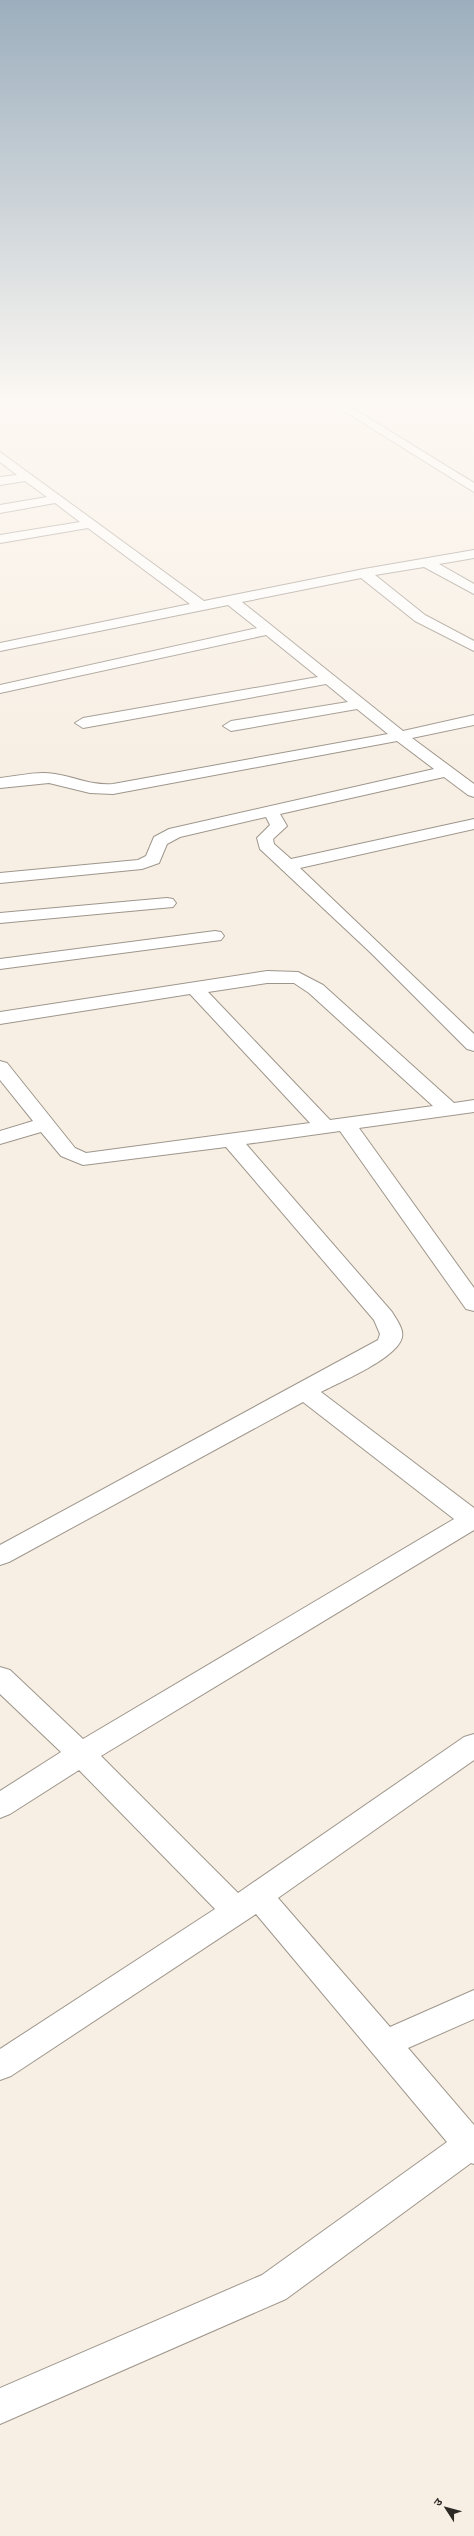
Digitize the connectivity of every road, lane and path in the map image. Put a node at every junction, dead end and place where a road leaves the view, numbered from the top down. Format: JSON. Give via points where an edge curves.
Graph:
{"nodes":[{"id":1,"x":79,"y":516,"type":"edge"},
{"id":2,"x":89,"y":524,"type":"junction"},
{"id":3,"x":0,"y":539,"type":"edge"},
{"id":4,"x":474,"y":554,"type":"edge"},
{"id":5,"x":426,"y":562,"type":"junction"},
{"id":6,"x":364,"y":573,"type":"junction"},
{"id":7,"x":474,"y":590,"type":"edge"},
{"id":8,"x":231,"y":600,"type":"junction"},
{"id":9,"x":201,"y":606,"type":"junction"},
{"id":10,"x":268,"y":630,"type":"junction"},
{"id":11,"x":0,"y":647,"type":"edge"},
{"id":12,"x":474,"y":647,"type":"edge"},
{"id":13,"x":330,"y":680,"type":"junction"},
{"id":14,"x":0,"y":689,"type":"edge"},
{"id":15,"x":361,"y":704,"type":"junction"},
{"id":16,"x":474,"y":720,"type":"edge"},
{"id":17,"x":82,"y":723,"type":"dead end"},
{"id":18,"x":231,"y":726,"type":"dead end"},
{"id":19,"x":400,"y":736,"type":"junction"},
{"id":20,"x":474,"y":771,"type":"edge"},
{"id":21,"x":450,"y":773,"type":"junction"},
{"id":22,"x":0,"y":783,"type":"edge"},
{"id":23,"x":474,"y":792,"type":"edge"},
{"id":24,"x":270,"y":811,"type":"junction"},
{"id":25,"x":474,"y":824,"type":"edge"},
{"id":26,"x":289,"y":865,"type":"junction"},
{"id":27,"x":0,"y":878,"type":"edge"},
{"id":28,"x":167,"y":902,"type":"dead end"},
{"id":29,"x":0,"y":918,"type":"edge"},
{"id":30,"x":215,"y":936,"type":"dead end"},
{"id":31,"x":0,"y":964,"type":"edge"},
{"id":32,"x":194,"y":988,"type":"junction"},
{"id":33,"x":0,"y":1018,"type":"edge"},
{"id":34,"x":474,"y":1045,"type":"edge"},
{"id":35,"x":0,"y":1067,"type":"edge"},
{"id":36,"x":474,"y":1107,"type":"edge"},
{"id":37,"x":450,"y":1110,"type":"junction"},
{"id":38,"x":46,"y":1124,"type":"junction"},
{"id":39,"x":336,"y":1126,"type":"junction"},
{"id":40,"x":0,"y":1138,"type":"edge"},
{"id":41,"x":232,"y":1141,"type":"junction"},
{"id":42,"x":474,"y":1304,"type":"edge"},
{"id":43,"x":304,"y":1391,"type":"junction"},
{"id":44,"x":473,"y":1520,"type":"edge"},
{"id":45,"x":0,"y":1556,"type":"edge"},
{"id":46,"x":0,"y":1678,"type":"edge"},
{"id":47,"x":474,"y":1745,"type":"edge"},
{"id":48,"x":81,"y":1754,"type":"junction"},
{"id":49,"x":0,"y":1806,"type":"edge"},
{"id":50,"x":247,"y":1903,"type":"junction"},
{"id":51,"x":474,"y":2004,"type":"edge"},
{"id":52,"x":384,"y":2044,"type":"junction"},
{"id":53,"x":0,"y":2066,"type":"edge"},
{"id":54,"x":472,"y":2147,"type":"edge"},
{"id":55,"x":0,"y":2406,"type":"edge"}],
"edges":[{"from":1,"to":2,"type":"street"},
{"from":2,"to":3,"type":"street"},
{"from":2,"to":9,"type":"street"},
{"from":4,"to":5,"type":"street"},
{"from":5,"to":6,"type":"street"},
{"from":5,"to":7,"type":"street"},
{"from":6,"to":8,"type":"street"},
{"from":6,"to":12,"type":"street","via":[[395,596],[412,613]]},
{"from":8,"to":9,"type":"street"},
{"from":8,"to":10,"type":"street"},
{"from":9,"to":11,"type":"street"},
{"from":10,"to":13,"type":"street"},
{"from":10,"to":14,"type":"street"},
{"from":13,"to":15,"type":"street"},
{"from":13,"to":17,"type":"street"},
{"from":15,"to":18,"type":"street"},
{"from":15,"to":19,"type":"street"},
{"from":16,"to":19,"type":"street"},
{"from":19,"to":21,"type":"street"},
{"from":19,"to":22,"type":"street","via":[[102,790],[50,778]]},
{"from":20,"to":21,"type":"street"},
{"from":21,"to":23,"type":"street"},
{"from":21,"to":24,"type":"street"},
{"from":24,"to":26,"type":"street","via":[[279,826],[264,842]]},
{"from":24,"to":27,"type":"street","via":[[168,836],[160,841],[153,859],[142,864]]},
{"from":25,"to":26,"type":"street"},
{"from":26,"to":34,"type":"street"},
{"from":28,"to":29,"type":"street"},
{"from":30,"to":31,"type":"street"},
{"from":32,"to":33,"type":"street"},
{"from":32,"to":37,"type":"street","via":[[278,976],[298,978],[306,982]]},
{"from":32,"to":39,"type":"street"},
{"from":35,"to":38,"type":"street"},
{"from":36,"to":37,"type":"street"},
{"from":37,"to":39,"type":"street"},
{"from":38,"to":40,"type":"street"},
{"from":38,"to":41,"type":"street","via":[[68,1152],[83,1159],[96,1160]]},
{"from":39,"to":41,"type":"street"},
{"from":39,"to":42,"type":"street"},
{"from":41,"to":43,"type":"street","via":[[384,1317],[392,1335],[390,1342],[383,1349]]},
{"from":43,"to":44,"type":"street"},
{"from":43,"to":45,"type":"street"},
{"from":44,"to":48,"type":"street"},
{"from":46,"to":48,"type":"street"},
{"from":47,"to":50,"type":"street"},
{"from":48,"to":49,"type":"street"},
{"from":48,"to":50,"type":"street"},
{"from":50,"to":52,"type":"street"},
{"from":50,"to":53,"type":"street"},
{"from":51,"to":52,"type":"street"},
{"from":52,"to":54,"type":"street"},
{"from":54,"to":55,"type":"street","via":[[416,2182],[274,2287]]}]}
